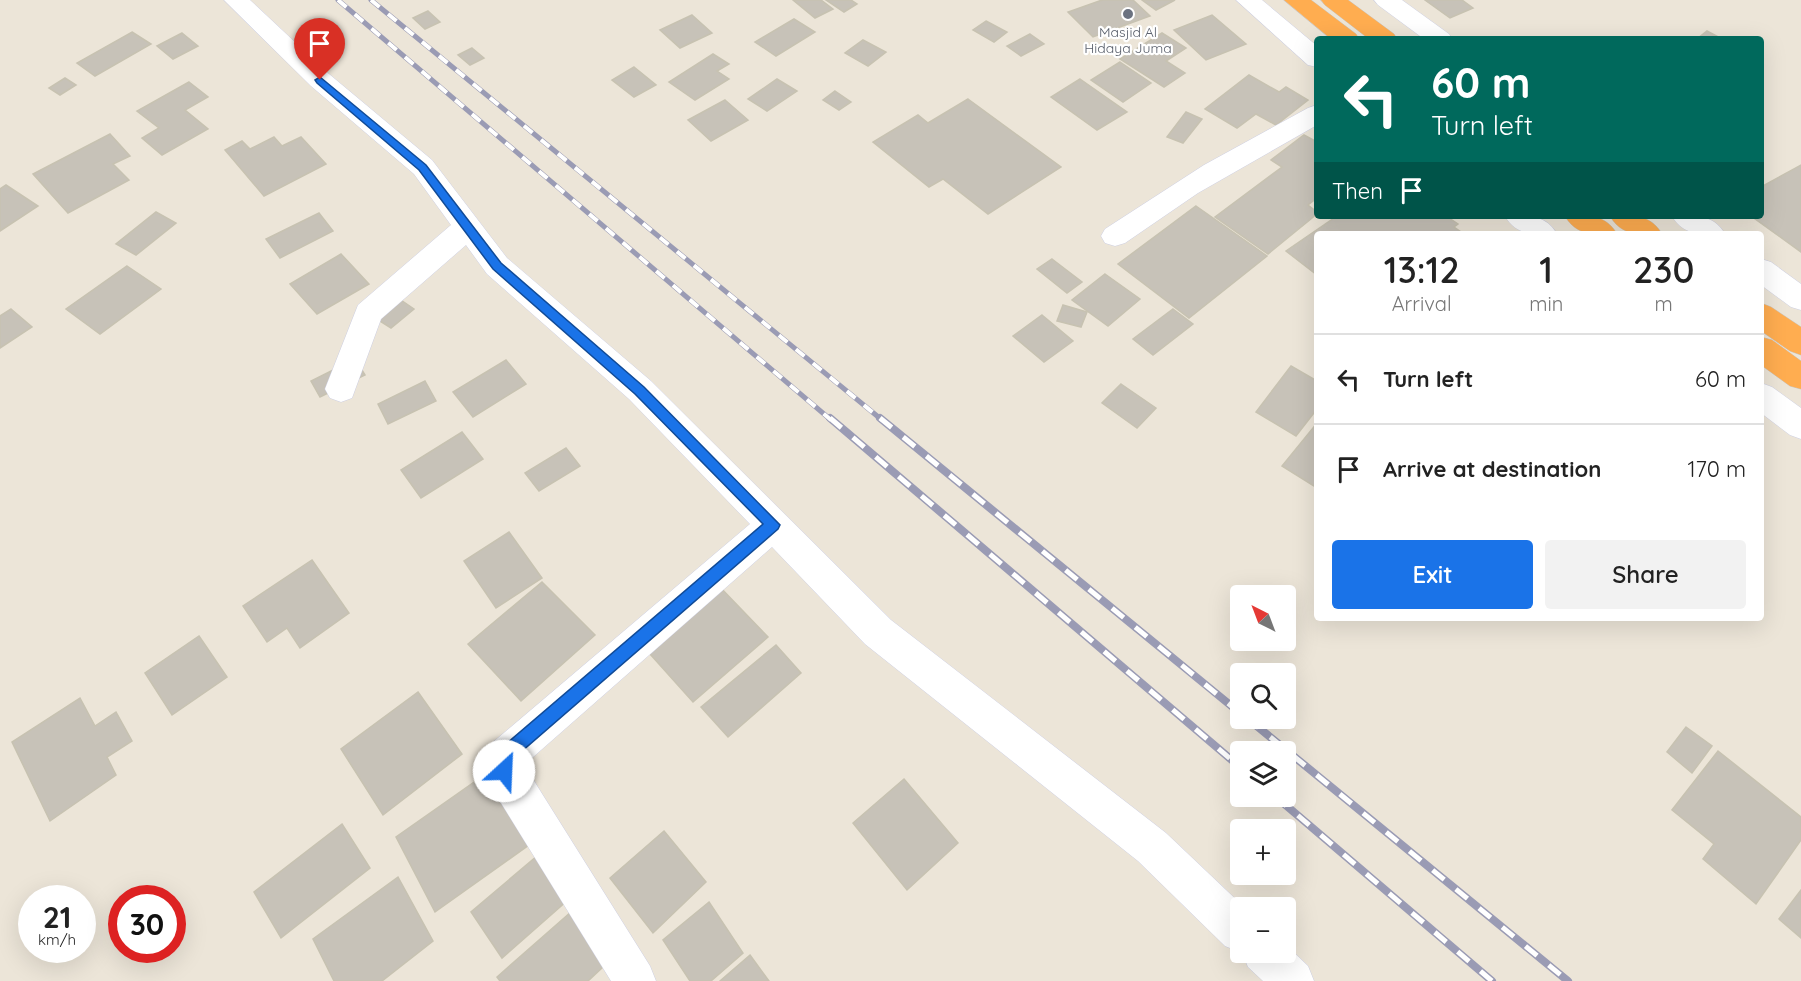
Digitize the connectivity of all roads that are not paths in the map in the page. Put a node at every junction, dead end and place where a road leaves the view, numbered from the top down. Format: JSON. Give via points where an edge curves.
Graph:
{"nodes":[{"id":1,"x":236,"y":0,"type":"edge"},
{"id":2,"x":1248,"y":0,"type":"edge"},
{"id":3,"x":1296,"y":0,"type":"edge"},
{"id":4,"x":1333,"y":0,"type":"edge"},
{"id":5,"x":1386,"y":0,"type":"edge"},
{"id":6,"x":1343,"y":36,"type":"edge"},
{"id":7,"x":1381,"y":36,"type":"edge"},
{"id":8,"x":1436,"y":36,"type":"edge"},
{"id":9,"x":1314,"y":56,"type":"edge"},
{"id":10,"x":1314,"y":116,"type":"edge"},
{"id":11,"x":1523,"y":219,"type":"edge"},
{"id":12,"x":1583,"y":219,"type":"edge"},
{"id":13,"x":1628,"y":219,"type":"edge"},
{"id":14,"x":1690,"y":219,"type":"edge"},
{"id":15,"x":468,"y":227,"type":"junction"},
{"id":16,"x":1539,"y":231,"type":"edge"},
{"id":17,"x":1598,"y":231,"type":"edge"},
{"id":18,"x":1644,"y":231,"type":"edge"},
{"id":19,"x":1707,"y":231,"type":"edge"},
{"id":20,"x":1115,"y":236,"type":"dead end"},
{"id":21,"x":1764,"y":272,"type":"edge"},
{"id":22,"x":1801,"y":299,"type":"edge"},
{"id":23,"x":1764,"y":317,"type":"edge"},
{"id":24,"x":1801,"y":343,"type":"edge"},
{"id":25,"x":1764,"y":351,"type":"edge"},
{"id":26,"x":1801,"y":377,"type":"edge"},
{"id":27,"x":341,"y":389,"type":"dead end"},
{"id":28,"x":1764,"y":398,"type":"edge"},
{"id":29,"x":1801,"y":426,"type":"edge"},
{"id":30,"x":773,"y":525,"type":"junction"},
{"id":31,"x":1230,"y":921,"type":"edge"},
{"id":32,"x":1274,"y":963,"type":"edge"},
{"id":33,"x":635,"y":981,"type":"edge"},
{"id":34,"x":1293,"y":981,"type":"edge"}],
"edges":[{"from":1,"to":15,"type":"street","via":[[320,80],[423,167]]},
{"from":2,"to":9,"type":"street"},
{"from":3,"to":6,"type":"highway"},
{"from":4,"to":7,"type":"highway"},
{"from":5,"to":8,"type":"street"},
{"from":10,"to":20,"type":"street","via":[[1169,198]]},
{"from":11,"to":16,"type":"street"},
{"from":12,"to":17,"type":"highway"},
{"from":13,"to":18,"type":"highway"},
{"from":14,"to":19,"type":"street"},
{"from":15,"to":27,"type":"street","via":[[368,313]]},
{"from":15,"to":30,"type":"street","via":[[497,266],[639,390]]},
{"from":21,"to":22,"type":"street"},
{"from":23,"to":24,"type":"highway"},
{"from":25,"to":26,"type":"highway"},
{"from":28,"to":29,"type":"street"},
{"from":30,"to":31,"type":"street","via":[[878,632],[1152,847]]},
{"from":30,"to":33,"type":"street","via":[[505,756],[504,771]]},
{"from":32,"to":34,"type":"street"}]}
